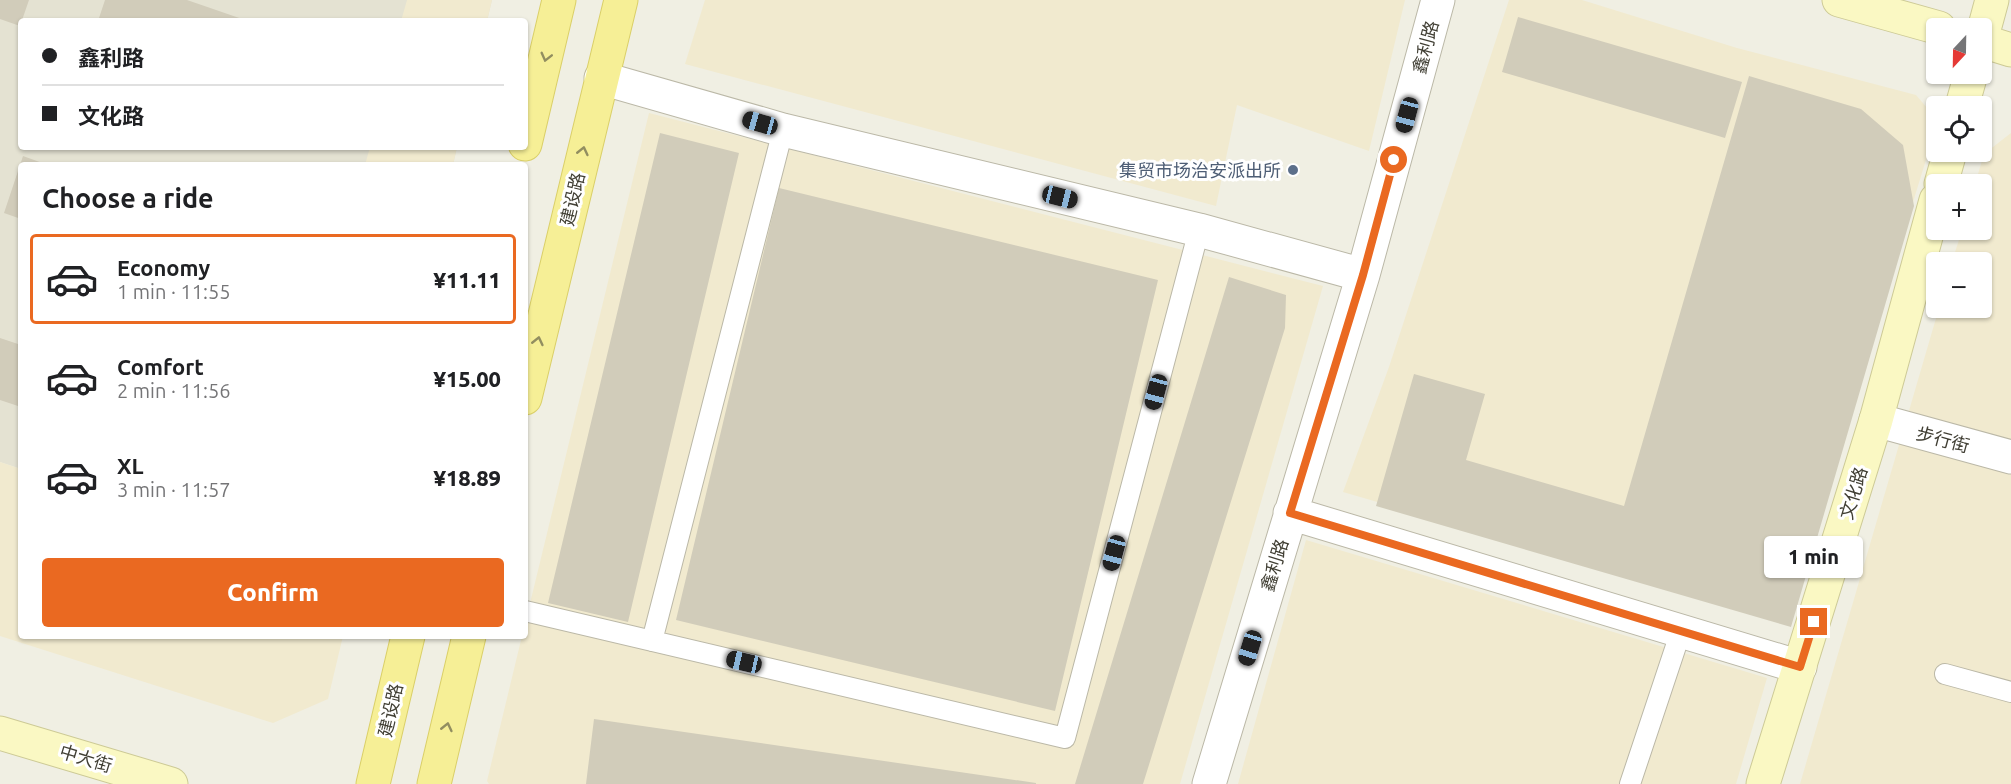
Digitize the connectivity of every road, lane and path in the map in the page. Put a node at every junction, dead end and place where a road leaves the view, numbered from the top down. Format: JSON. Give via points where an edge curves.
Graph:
{"nodes":[{"id":1,"x":559,"y":0,"type":"edge"},
{"id":2,"x":621,"y":0,"type":"edge"},
{"id":3,"x":1438,"y":0,"type":"edge"},
{"id":4,"x":1839,"y":0,"type":"edge"},
{"id":5,"x":1992,"y":0,"type":"edge"},
{"id":6,"x":1987,"y":18,"type":"edge"},
{"id":7,"x":1926,"y":24,"type":"edge"},
{"id":8,"x":1992,"y":43,"type":"edge"},
{"id":9,"x":2011,"y":50,"type":"edge"},
{"id":10,"x":601,"y":78,"type":"junction"},
{"id":11,"x":783,"y":130,"type":"junction"},
{"id":12,"x":528,"y":132,"type":"edge"},
{"id":13,"x":1199,"y":231,"type":"junction"},
{"id":14,"x":1926,"y":237,"type":"edge"},
{"id":15,"x":1363,"y":275,"type":"junction"},
{"id":16,"x":528,"y":385,"type":"edge"},
{"id":17,"x":1876,"y":420,"type":"junction"},
{"id":18,"x":2011,"y":457,"type":"edge"},
{"id":19,"x":1290,"y":513,"type":"junction"},
{"id":20,"x":528,"y":612,"type":"edge"},
{"id":21,"x":1681,"y":631,"type":"junction"},
{"id":22,"x":407,"y":639,"type":"edge"},
{"id":23,"x":468,"y":639,"type":"edge"},
{"id":24,"x":652,"y":640,"type":"junction"},
{"id":25,"x":1800,"y":667,"type":"junction"},
{"id":26,"x":1945,"y":674,"type":"dead end"},
{"id":27,"x":2011,"y":692,"type":"edge"},
{"id":28,"x":0,"y":733,"type":"edge"},
{"id":29,"x":171,"y":784,"type":"edge"},
{"id":30,"x":373,"y":784,"type":"edge"},
{"id":31,"x":434,"y":784,"type":"edge"},
{"id":32,"x":1209,"y":784,"type":"edge"},
{"id":33,"x":1630,"y":784,"type":"edge"},
{"id":34,"x":1763,"y":784,"type":"edge"}],
"edges":[{"from":1,"to":12,"type":"main road","one_way":true},
{"from":2,"to":10,"type":"main road","name":"建设路"},
{"from":3,"to":15,"type":"street","name":"鑫利路"},
{"from":4,"to":7,"type":"street"},
{"from":5,"to":6,"type":"street"},
{"from":8,"to":9,"type":"street"},
{"from":10,"to":11,"type":"street"},
{"from":16,"to":10,"type":"main road","name":"建设路","one_way":true},
{"from":11,"to":13,"type":"street"},
{"from":11,"to":24,"type":"lane"},
{"from":13,"to":15,"type":"street"},
{"from":13,"to":24,"type":"lane","via":[[1065,738]]},
{"from":14,"to":17,"type":"street","name":"文化路"},
{"from":15,"to":19,"type":"street","name":"鑫利路"},
{"from":17,"to":18,"type":"street","name":"步行街"},
{"from":17,"to":25,"type":"street","name":"文化路"},
{"from":19,"to":21,"type":"street"},
{"from":19,"to":32,"type":"street","name":"鑫利路"},
{"from":20,"to":24,"type":"lane"},
{"from":21,"to":25,"type":"street"},
{"from":21,"to":33,"type":"lane"},
{"from":22,"to":30,"type":"main road","name":"建设路"},
{"from":31,"to":23,"type":"main road","one_way":true},
{"from":25,"to":34,"type":"street","name":"文化路"},
{"from":26,"to":27,"type":"lane"},
{"from":28,"to":29,"type":"street","name":"中大街"}]}
